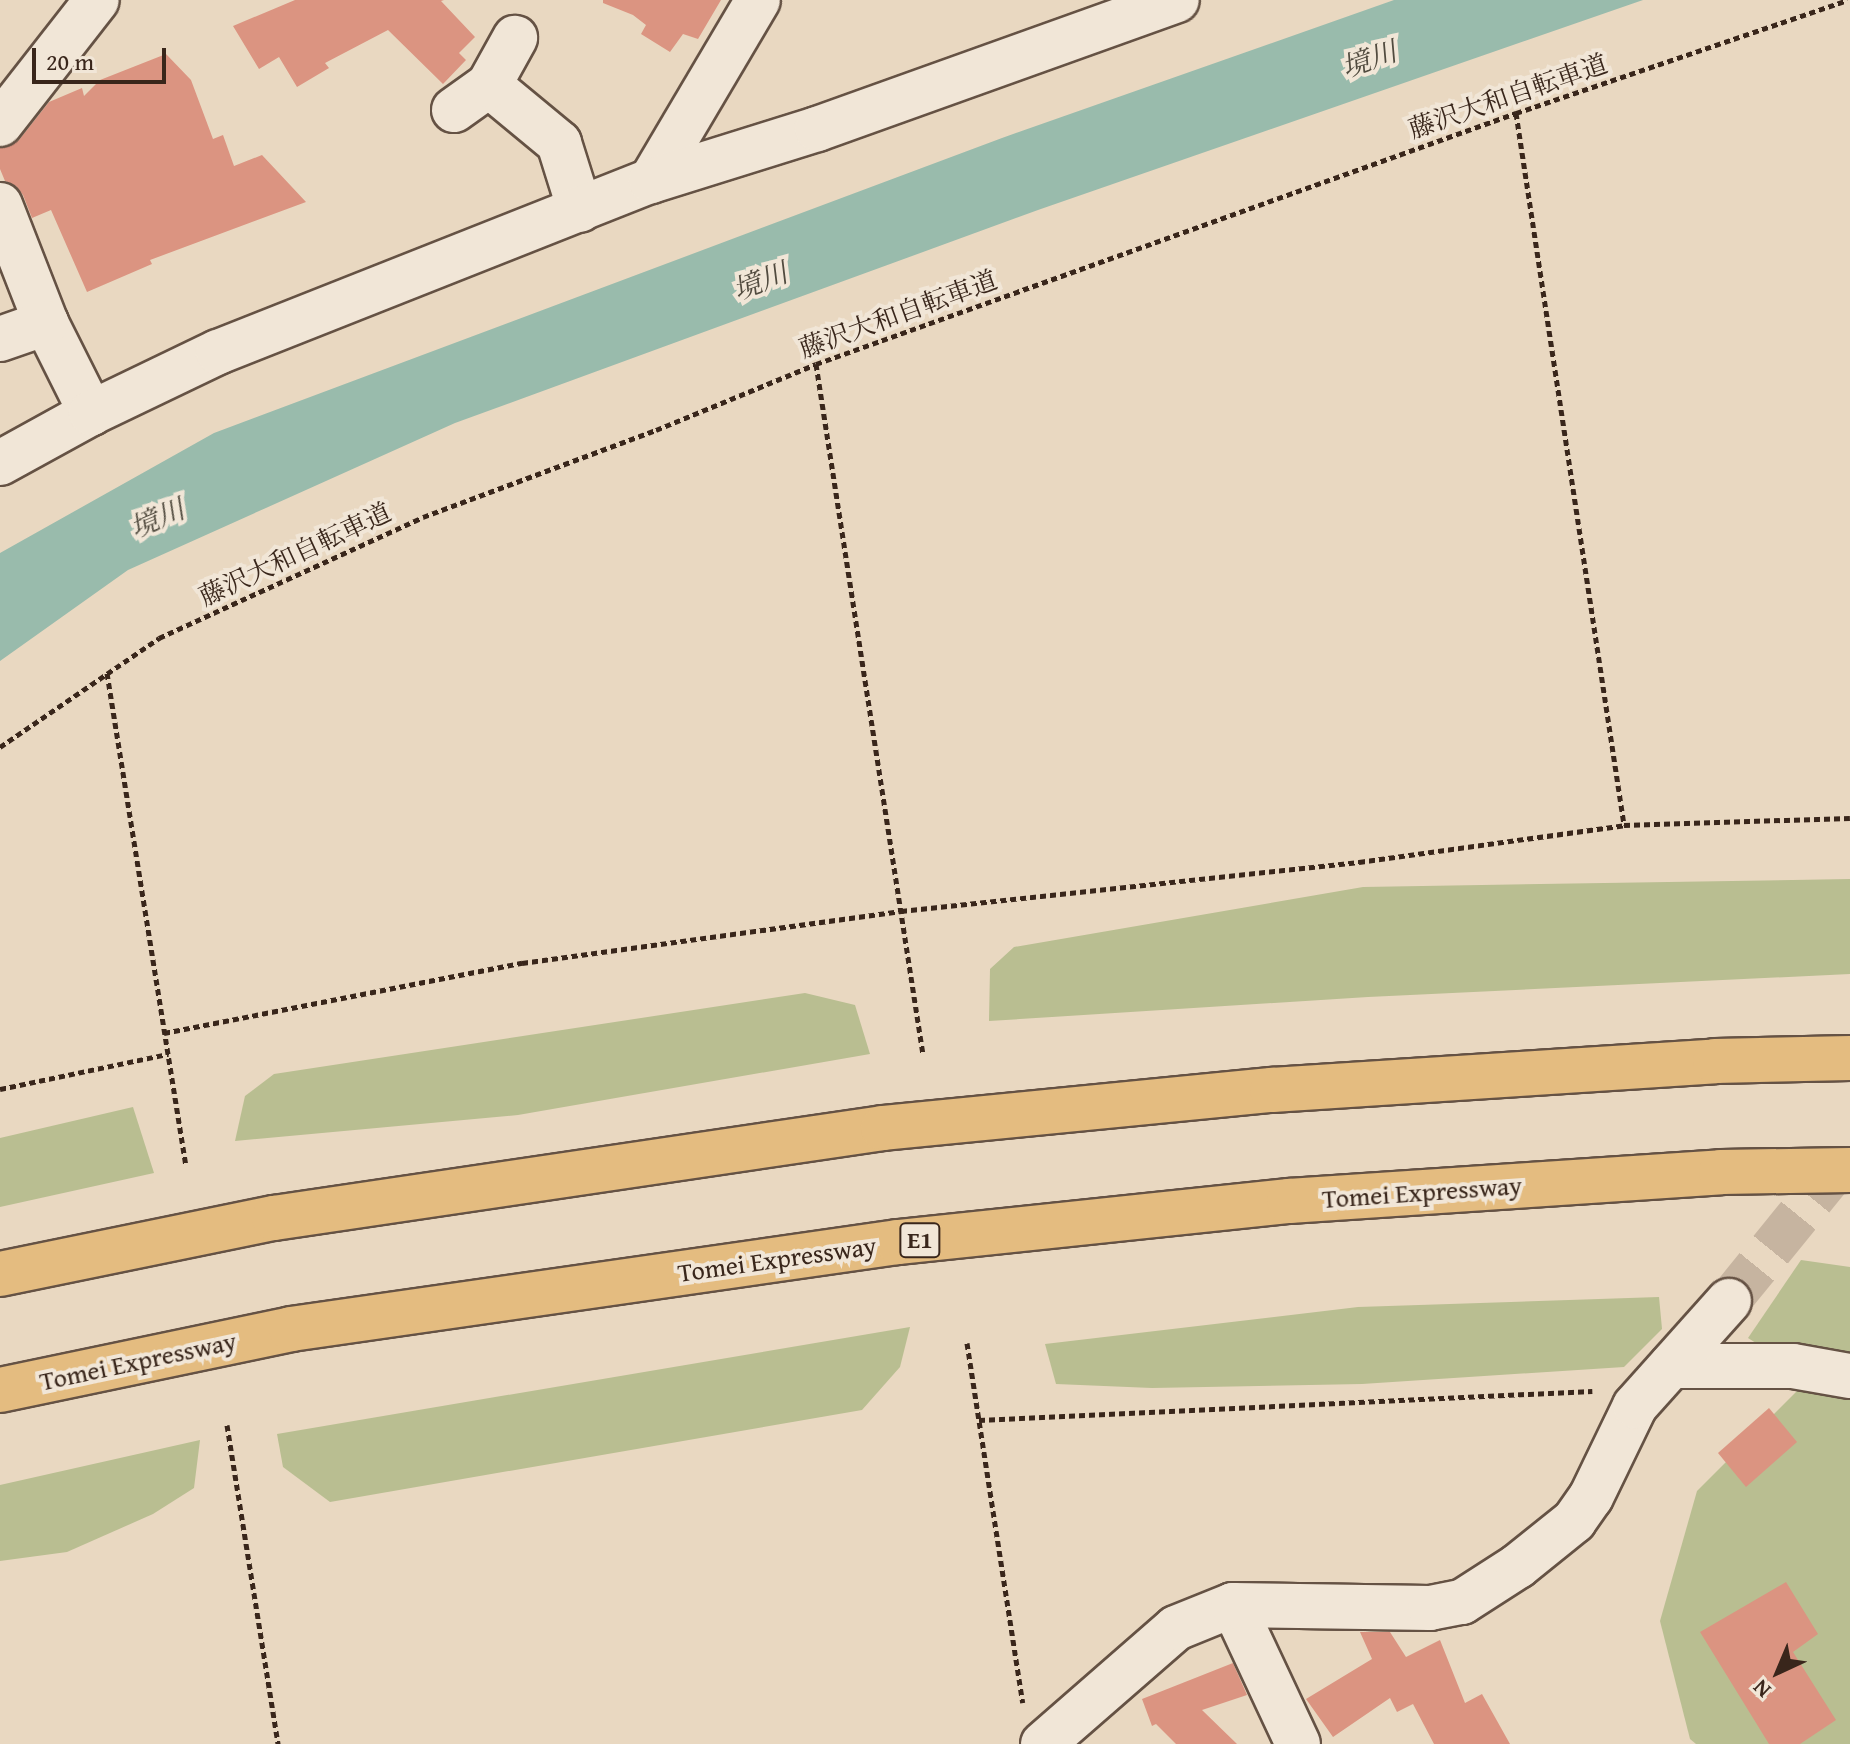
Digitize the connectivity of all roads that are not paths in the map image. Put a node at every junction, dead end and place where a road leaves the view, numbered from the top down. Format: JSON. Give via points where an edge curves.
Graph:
{"nodes":[{"id":1,"x":97,"y":0,"type":"edge"},
{"id":2,"x":758,"y":0,"type":"edge"},
{"id":3,"x":1177,"y":0,"type":"edge"},
{"id":4,"x":515,"y":38,"type":"dead end"},
{"id":5,"x":0,"y":124,"type":"edge"},
{"id":6,"x":651,"y":181,"type":"junction"},
{"id":7,"x":0,"y":205,"type":"edge"},
{"id":8,"x":580,"y":210,"type":"junction"},
{"id":9,"x":46,"y":323,"type":"junction"},
{"id":10,"x":0,"y":339,"type":"edge"},
{"id":11,"x":91,"y":413,"type":"junction"},
{"id":12,"x":0,"y":463,"type":"edge"},
{"id":13,"x":1850,"y":1058,"type":"edge"},
{"id":14,"x":1850,"y":1170,"type":"edge"},
{"id":15,"x":0,"y":1274,"type":"edge"},
{"id":16,"x":1729,"y":1301,"type":"tunnel mouth"},
{"id":17,"x":1671,"y":1366,"type":"junction"},
{"id":18,"x":1850,"y":1376,"type":"edge"},
{"id":19,"x":0,"y":1390,"type":"edge"},
{"id":20,"x":1233,"y":1605,"type":"junction"},
{"id":21,"x":1034,"y":1729,"type":"edge"},
{"id":22,"x":1298,"y":1744,"type":"edge"}],
"edges":[{"from":1,"to":5,"type":"street"},
{"from":2,"to":6,"type":"street"},
{"from":3,"to":6,"type":"street","via":[[817,129]]},
{"from":4,"to":8,"type":"street","via":[[472,98],[559,143]]},
{"from":6,"to":8,"type":"street"},
{"from":7,"to":9,"type":"street"},
{"from":8,"to":11,"type":"street","via":[[218,352]]},
{"from":9,"to":10,"type":"street"},
{"from":9,"to":11,"type":"street"},
{"from":11,"to":12,"type":"street"},
{"from":13,"to":15,"type":"highway","via":[[1715,1061],[1272,1090],[883,1128],[274,1218]]},
{"from":14,"to":19,"type":"highway","name":"Tomei Expressway","number":"E1","via":[[1721,1172],[1289,1201],[898,1242],[291,1329]]},
{"from":16,"to":17,"type":"street"},
{"from":17,"to":18,"type":"street","via":[[1793,1366]]},
{"from":17,"to":20,"type":"street","via":[[1635,1406],[1574,1521],[1462,1602],[1430,1608]]},
{"from":20,"to":21,"type":"street","via":[[1176,1628]]},
{"from":20,"to":22,"type":"street"}]}
